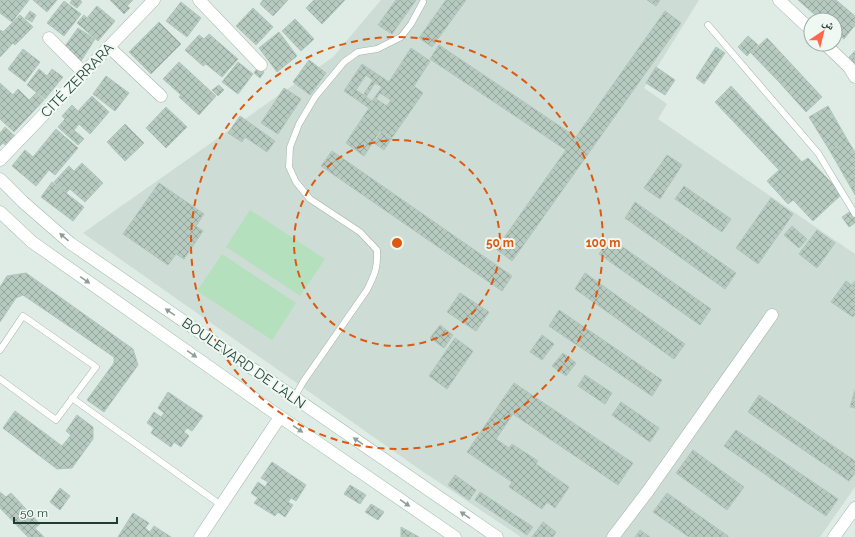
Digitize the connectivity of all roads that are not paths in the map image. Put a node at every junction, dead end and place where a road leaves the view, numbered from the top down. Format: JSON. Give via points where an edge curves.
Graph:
{"nodes":[{"id":1,"x":154,"y":0,"type":"edge"},
{"id":2,"x":199,"y":0,"type":"edge"},
{"id":3,"x":779,"y":0,"type":"edge"},
{"id":4,"x":423,"y":2,"type":"dead end"},
{"id":5,"x":803,"y":22,"type":"edge"},
{"id":6,"x":708,"y":25,"type":"dead end"},
{"id":7,"x":49,"y":38,"type":"dead end"},
{"id":8,"x":110,"y":47,"type":"junction"},
{"id":9,"x":833,"y":52,"type":"edge"},
{"id":10,"x":261,"y":64,"type":"dead end"},
{"id":11,"x":84,"y":73,"type":"junction"},
{"id":12,"x":855,"y":77,"type":"edge"},
{"id":13,"x":161,"y":96,"type":"dead end"},
{"id":14,"x":0,"y":160,"type":"edge"},
{"id":15,"x":0,"y":179,"type":"edge"},
{"id":16,"x":0,"y":212,"type":"edge"},
{"id":17,"x":855,"y":214,"type":"edge"},
{"id":18,"x":772,"y":315,"type":"dead end"},
{"id":19,"x":0,"y":350,"type":"edge"},
{"id":20,"x":0,"y":379,"type":"edge"},
{"id":21,"x":72,"y":398,"type":"junction"},
{"id":22,"x":294,"y":398,"type":"junction"},
{"id":23,"x":280,"y":416,"type":"junction"},
{"id":24,"x":221,"y":505,"type":"junction"},
{"id":25,"x":855,"y":508,"type":"edge"},
{"id":26,"x":200,"y":537,"type":"edge"},
{"id":27,"x":455,"y":537,"type":"edge"},
{"id":28,"x":497,"y":537,"type":"edge"},
{"id":29,"x":613,"y":537,"type":"edge"},
{"id":30,"x":834,"y":537,"type":"edge"}],
"edges":[{"from":1,"to":8,"type":"main road","name":"CITÉ ZERRARA"},
{"from":2,"to":10,"type":"main road"},
{"from":3,"to":5,"type":"main road"},
{"from":4,"to":22,"type":"lane","via":[[401,37],[377,49],[358,52],[344,62],[315,97],[299,124],[290,147],[289,167],[296,182],[310,199],[360,232],[377,250],[378,261],[367,290]]},
{"from":6,"to":17,"type":"lane","via":[[818,153]]},
{"from":7,"to":11,"type":"main road"},
{"from":8,"to":11,"type":"main road","name":"CITÉ ZERRARA"},
{"from":8,"to":13,"type":"main road"},
{"from":9,"to":12,"type":"main road","via":[[849,67]]},
{"from":11,"to":14,"type":"main road","name":"CITÉ ZERRARA"},
{"from":22,"to":15,"type":"main road","name":"BOULEVARD DE L'ALN","one_way":true,"via":[[70,243]]},
{"from":16,"to":23,"type":"main road","name":"BOULEVARD DE L'ALN","one_way":true,"via":[[32,242]]},
{"from":18,"to":29,"type":"main road"},
{"from":19,"to":21,"type":"lane","via":[[23,316],[96,366]]},
{"from":20,"to":21,"type":"lane","via":[[56,420]]},
{"from":21,"to":24,"type":"lane"},
{"from":28,"to":22,"type":"main road","name":"BOULEVARD DE L'ALN","one_way":true},
{"from":23,"to":24,"type":"main road"},
{"from":23,"to":27,"type":"main road","name":"BOULEVARD DE L'ALN","one_way":true},
{"from":24,"to":26,"type":"main road"},
{"from":25,"to":30,"type":"main road"}]}
